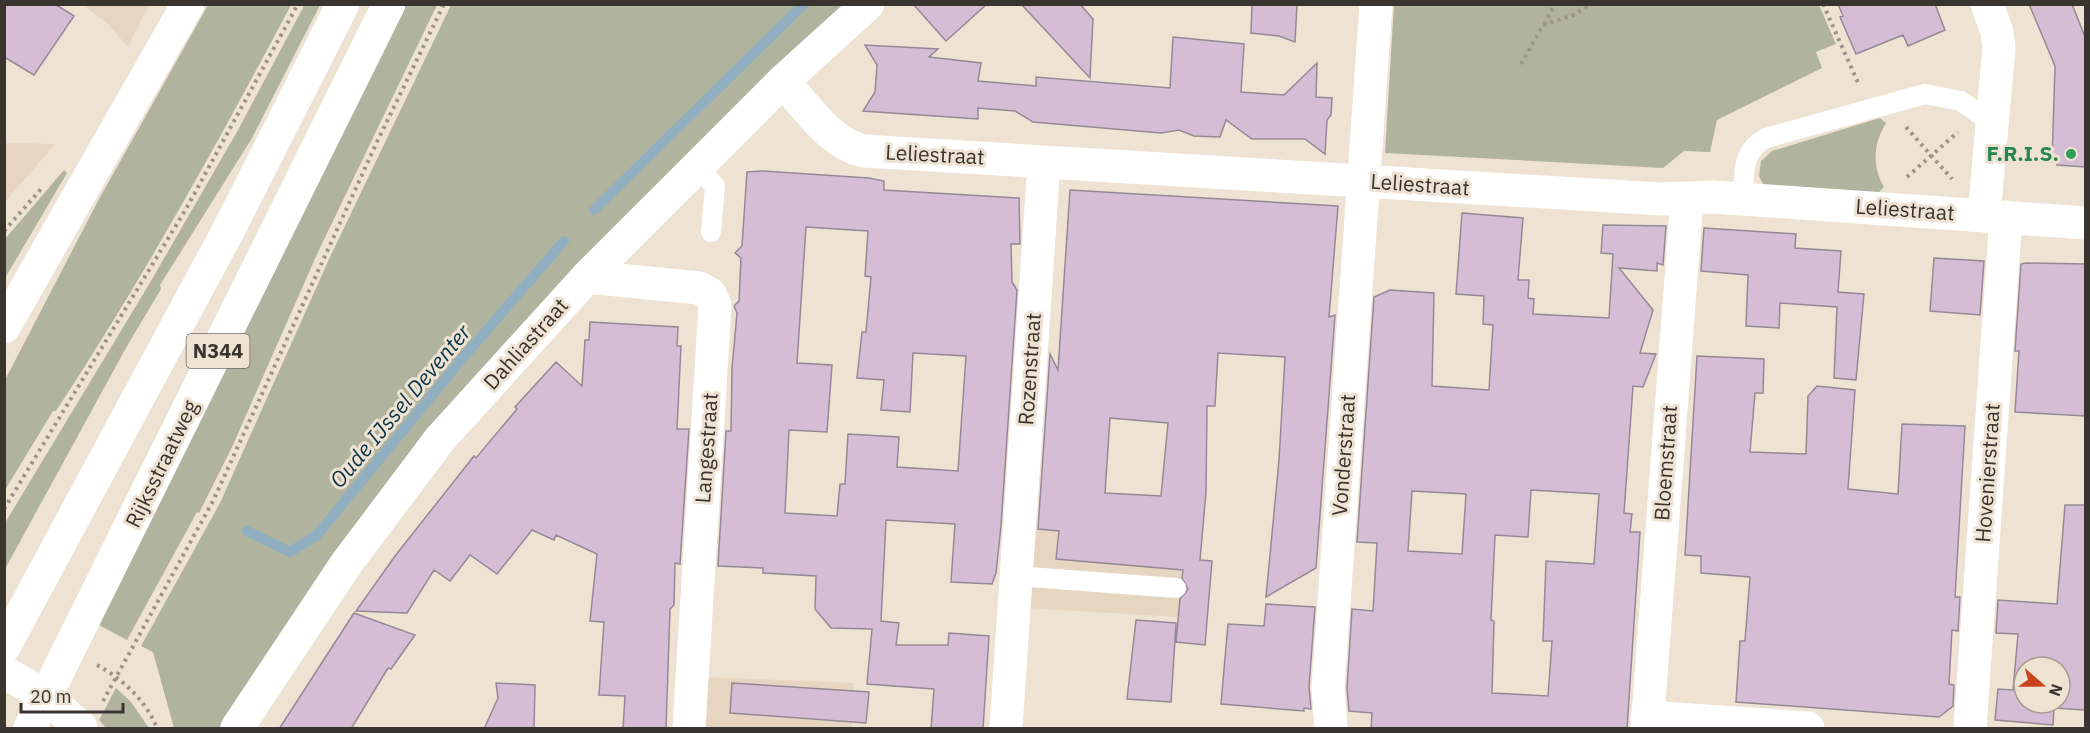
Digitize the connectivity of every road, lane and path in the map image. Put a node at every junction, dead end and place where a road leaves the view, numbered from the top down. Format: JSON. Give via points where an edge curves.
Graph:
{"nodes":[{"id":1,"x":188,"y":4,"type":"edge"},
{"id":2,"x":298,"y":4,"type":"edge"},
{"id":3,"x":343,"y":4,"type":"edge"},
{"id":4,"x":389,"y":4,"type":"edge"},
{"id":5,"x":444,"y":4,"type":"edge"},
{"id":6,"x":868,"y":4,"type":"edge"},
{"id":7,"x":1376,"y":4,"type":"edge"},
{"id":8,"x":1555,"y":4,"type":"edge"},
{"id":9,"x":1590,"y":4,"type":"edge"},
{"id":10,"x":1823,"y":4,"type":"edge"},
{"id":11,"x":1987,"y":4,"type":"edge"},
{"id":12,"x":1543,"y":25,"type":"junction"},
{"id":13,"x":1521,"y":64,"type":"dead end"},
{"id":14,"x":783,"y":81,"type":"junction"},
{"id":15,"x":1890,"y":102,"type":"junction"},
{"id":16,"x":1869,"y":108,"type":"junction"},
{"id":17,"x":1992,"y":123,"type":"junction"},
{"id":18,"x":1931,"y":155,"type":"junction"},
{"id":19,"x":1044,"y":162,"type":"junction"},
{"id":20,"x":697,"y":167,"type":"junction"},
{"id":21,"x":1363,"y":182,"type":"junction"},
{"id":22,"x":1687,"y":198,"type":"junction"},
{"id":23,"x":1743,"y":199,"type":"junction"},
{"id":24,"x":1874,"y":208,"type":"junction"},
{"id":25,"x":1995,"y":217,"type":"junction"},
{"id":26,"x":2085,"y":223,"type":"edge"},
{"id":27,"x":711,"y":232,"type":"dead end"},
{"id":28,"x":587,"y":277,"type":"junction"},
{"id":29,"x":4,"y":327,"type":"edge"},
{"id":30,"x":4,"y":509,"type":"edge"},
{"id":31,"x":1016,"y":576,"type":"junction"},
{"id":32,"x":1176,"y":588,"type":"dead end"},
{"id":33,"x":4,"y":647,"type":"edge"},
{"id":34,"x":70,"y":650,"type":"junction"},
{"id":35,"x":4,"y":672,"type":"edge"},
{"id":36,"x":117,"y":676,"type":"junction"},
{"id":37,"x":47,"y":697,"type":"junction"},
{"id":38,"x":89,"y":720,"type":"edge"},
{"id":39,"x":1647,"y":723,"type":"edge"},
{"id":40,"x":30,"y":729,"type":"edge"},
{"id":41,"x":157,"y":729,"type":"edge"},
{"id":42,"x":237,"y":729,"type":"edge"},
{"id":43,"x":689,"y":729,"type":"edge"},
{"id":44,"x":1006,"y":729,"type":"edge"},
{"id":45,"x":1331,"y":729,"type":"edge"},
{"id":46,"x":1808,"y":729,"type":"edge"},
{"id":47,"x":1970,"y":729,"type":"edge"}],
"edges":[{"from":1,"to":29,"type":"street"},
{"from":2,"to":30,"type":"path","via":[[186,210]]},
{"from":3,"to":33,"type":"street","number":"N344","via":[[228,231]]},
{"from":4,"to":34,"type":"street","name":"Rijksstraatweg","number":"N344"},
{"from":5,"to":36,"type":"path","via":[[367,162],[218,491]]},
{"from":6,"to":14,"type":"street","name":"Dahliastraat"},
{"from":7,"to":21,"type":"street","name":"Vonderstraat"},
{"from":8,"to":12,"type":"path"},
{"from":9,"to":12,"type":"path","via":[[1576,14]]},
{"from":10,"to":16,"type":"path"},
{"from":11,"to":17,"type":"street","name":"Hovenierstraat","via":[[1999,46]]},
{"from":12,"to":13,"type":"path"},
{"from":14,"to":19,"type":"street","name":"Leliestraat","via":[[837,139],[857,150]]},
{"from":14,"to":20,"type":"street","name":"Dahliastraat"},
{"from":15,"to":16,"type":"lane"},
{"from":15,"to":17,"type":"lane","via":[[1916,95],[1944,96],[1970,105]]},
{"from":15,"to":18,"type":"path","via":[[1906,128]]},
{"from":16,"to":23,"type":"lane","via":[[1756,144],[1746,159]]},
{"from":17,"to":18,"type":"path","via":[[1966,126]]},
{"from":17,"to":25,"type":"street","name":"Hovenierstraat"},
{"from":18,"to":24,"type":"path"},
{"from":18,"to":25,"type":"path"},
{"from":19,"to":21,"type":"street","name":"Leliestraat"},
{"from":19,"to":31,"type":"street","name":"Rozenstraat"},
{"from":20,"to":27,"type":"lane","via":[[715,186]]},
{"from":20,"to":28,"type":"street","name":"Dahliastraat"},
{"from":21,"to":22,"type":"street","name":"Leliestraat"},
{"from":21,"to":45,"type":"street","name":"Vonderstraat","via":[[1328,688]]},
{"from":22,"to":23,"type":"street","name":"Leliestraat"},
{"from":22,"to":39,"type":"street","name":"Bloemstraat"},
{"from":23,"to":24,"type":"street","name":"Leliestraat"},
{"from":24,"to":25,"type":"street","name":"Leliestraat"},
{"from":25,"to":26,"type":"street","name":"Leliestraat"},
{"from":25,"to":47,"type":"street","name":"Hovenierstraat"},
{"from":28,"to":42,"type":"street","name":"Dahliastraat","via":[[440,439],[346,564]]},
{"from":28,"to":43,"type":"street","name":"Langestraat","via":[[699,288],[710,294],[715,305]]},
{"from":31,"to":32,"type":"lane"},
{"from":31,"to":44,"type":"street","name":"Rozenstraat"},
{"from":34,"to":36,"type":"path"},
{"from":34,"to":37,"type":"street","name":"Rijksstraatweg","number":"N344"},
{"from":35,"to":37,"type":"street"},
{"from":36,"to":38,"type":"path"},
{"from":36,"to":41,"type":"path","via":[[142,704]]},
{"from":37,"to":38,"type":"street"},
{"from":37,"to":40,"type":"street","name":"Rijksstraatweg","number":"N344"},
{"from":39,"to":46,"type":"street"}]}
